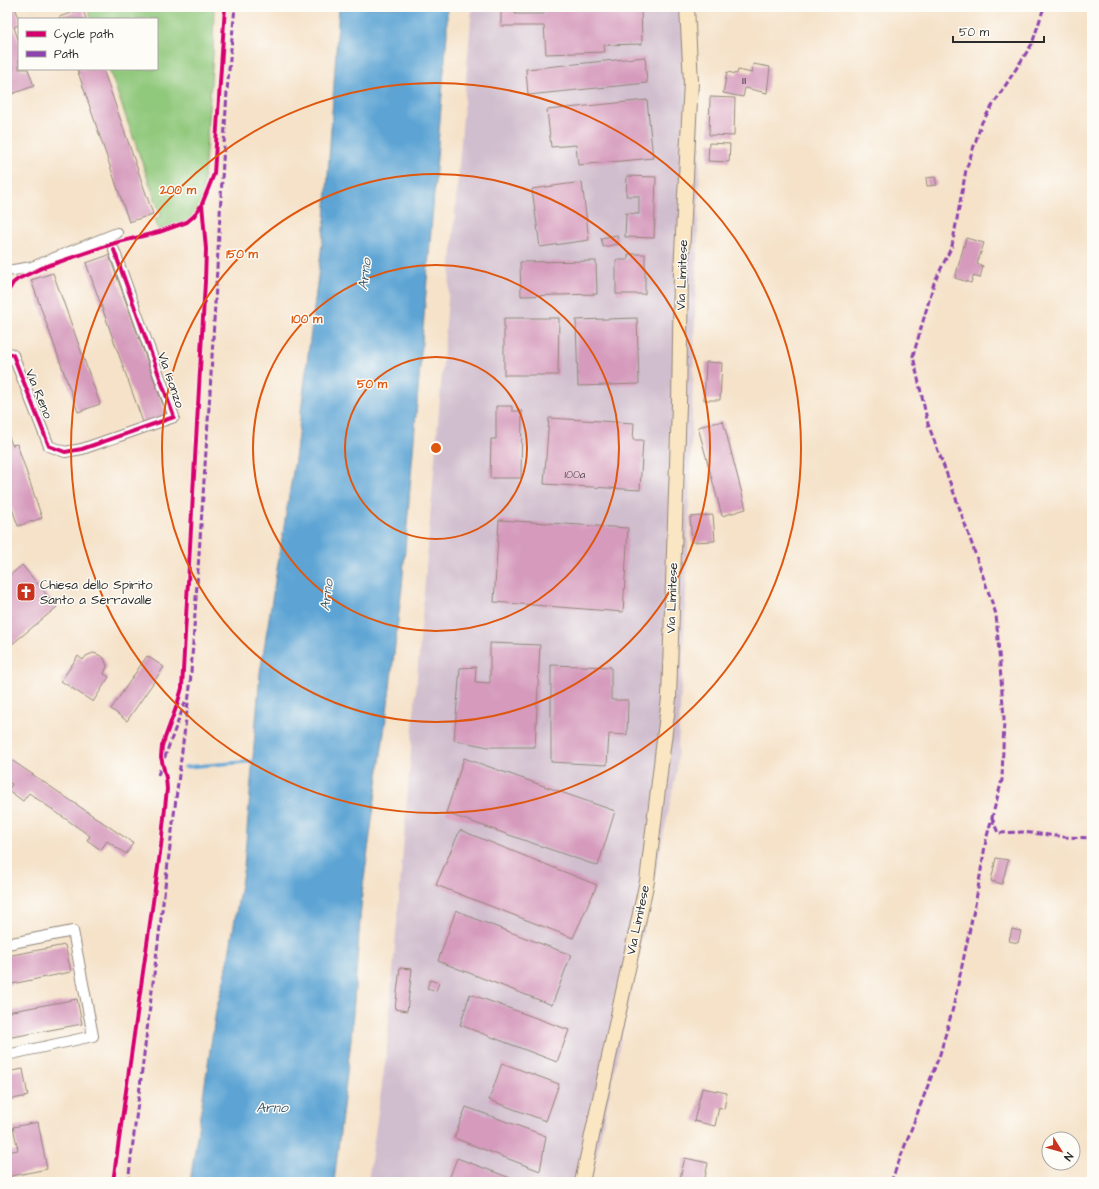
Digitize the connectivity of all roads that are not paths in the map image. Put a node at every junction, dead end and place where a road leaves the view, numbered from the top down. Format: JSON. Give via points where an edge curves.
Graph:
{"nodes":[{"id":1,"x":688,"y":7,"type":"edge"},
{"id":2,"x":117,"y":233,"type":"dead end"},
{"id":3,"x":114,"y":250,"type":"dead end"},
{"id":4,"x":7,"y":271,"type":"edge"},
{"id":5,"x":7,"y":352,"type":"edge"},
{"id":6,"x":49,"y":446,"type":"joint"},
{"id":7,"x":7,"y":944,"type":"edge"},
{"id":8,"x":7,"y":1055,"type":"edge"},
{"id":9,"x":582,"y":1182,"type":"edge"}],
"edges":[{"from":1,"to":9,"type":"main road","name":"Via Limitese","via":[[691,82],[681,272],[669,698],[647,881]]},
{"from":2,"to":4,"type":"street","via":[[32,267]]},
{"from":3,"to":6,"type":"street","name":"Via Isonzo","via":[[174,417],[82,449],[65,452]]},
{"from":5,"to":6,"type":"street","name":"Via Reno","via":[[13,355]]},
{"from":7,"to":8,"type":"street","via":[[74,931],[93,1036]]}]}
